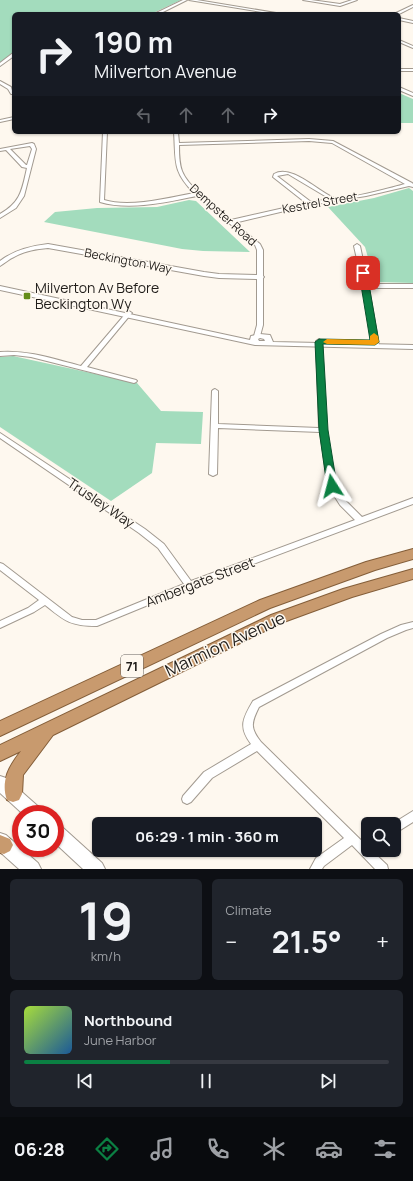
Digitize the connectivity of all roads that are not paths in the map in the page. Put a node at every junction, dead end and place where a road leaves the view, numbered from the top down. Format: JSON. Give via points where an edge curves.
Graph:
{"nodes":[{"id":1,"x":185,"y":0,"type":"edge"},
{"id":2,"x":191,"y":0,"type":"edge"},
{"id":3,"x":305,"y":0,"type":"edge"},
{"id":4,"x":354,"y":0,"type":"edge"},
{"id":5,"x":413,"y":6,"type":"edge"},
{"id":6,"x":162,"y":12,"type":"edge"},
{"id":7,"x":266,"y":12,"type":"edge"},
{"id":8,"x":400,"y":12,"type":"edge"},
{"id":9,"x":401,"y":19,"type":"edge"},
{"id":10,"x":413,"y":22,"type":"edge"},
{"id":11,"x":401,"y":40,"type":"edge"},
{"id":12,"x":401,"y":41,"type":"edge"},
{"id":13,"x":413,"y":42,"type":"edge"},
{"id":14,"x":413,"y":47,"type":"edge"},
{"id":15,"x":12,"y":56,"type":"edge"},
{"id":16,"x":0,"y":65,"type":"edge"},
{"id":17,"x":401,"y":70,"type":"edge"},
{"id":18,"x":413,"y":70,"type":"edge"},
{"id":19,"x":0,"y":82,"type":"edge"},
{"id":20,"x":401,"y":89,"type":"edge"},
{"id":21,"x":12,"y":92,"type":"dead end"},
{"id":22,"x":413,"y":95,"type":"edge"},
{"id":23,"x":12,"y":118,"type":"edge"},
{"id":24,"x":0,"y":121,"type":"edge"},
{"id":25,"x":105,"y":134,"type":"edge"},
{"id":26,"x":176,"y":134,"type":"edge"},
{"id":27,"x":177,"y":144,"type":"junction"},
{"id":28,"x":7,"y":149,"type":"junction"},
{"id":29,"x":0,"y":150,"type":"edge"},
{"id":30,"x":28,"y":167,"type":"junction"},
{"id":31,"x":411,"y":185,"type":"edge"},
{"id":32,"x":198,"y":194,"type":"junction"},
{"id":33,"x":334,"y":200,"type":"junction"},
{"id":34,"x":310,"y":204,"type":"junction"},
{"id":35,"x":0,"y":216,"type":"edge"},
{"id":36,"x":230,"y":222,"type":"junction"},
{"id":37,"x":357,"y":246,"type":"dead end"},
{"id":38,"x":0,"y":264,"type":"edge"},
{"id":39,"x":260,"y":277,"type":"junction"},
{"id":40,"x":366,"y":286,"type":"junction"},
{"id":41,"x":413,"y":286,"type":"edge"},
{"id":42,"x":0,"y":287,"type":"edge"},
{"id":43,"x":128,"y":315,"type":"junction"},
{"id":44,"x":261,"y":339,"type":"junction"},
{"id":45,"x":319,"y":343,"type":"junction"},
{"id":46,"x":375,"y":344,"type":"junction"},
{"id":47,"x":413,"y":344,"type":"edge"},
{"id":48,"x":413,"y":347,"type":"edge"},
{"id":49,"x":0,"y":354,"type":"edge"},
{"id":50,"x":83,"y":368,"type":"junction"},
{"id":51,"x":134,"y":381,"type":"dead end"},
{"id":52,"x":215,"y":391,"type":"dead end"},
{"id":53,"x":214,"y":426,"type":"junction"},
{"id":54,"x":323,"y":430,"type":"junction"},
{"id":55,"x":0,"y":435,"type":"edge"},
{"id":56,"x":213,"y":474,"type":"dead end"},
{"id":57,"x":413,"y":502,"type":"edge"},
{"id":58,"x":360,"y":520,"type":"junction"},
{"id":59,"x":413,"y":554,"type":"edge"},
{"id":60,"x":0,"y":566,"type":"edge"},
{"id":61,"x":413,"y":574,"type":"edge"},
{"id":62,"x":189,"y":586,"type":"junction"},
{"id":63,"x":45,"y":600,"type":"junction"},
{"id":64,"x":0,"y":625,"type":"edge"},
{"id":65,"x":413,"y":625,"type":"edge"},
{"id":66,"x":0,"y":729,"type":"edge"},
{"id":67,"x":48,"y":730,"type":"junction"},
{"id":68,"x":258,"y":746,"type":"junction"},
{"id":69,"x":0,"y":753,"type":"edge"},
{"id":70,"x":0,"y":783,"type":"edge"},
{"id":71,"x":13,"y":794,"type":"junction"},
{"id":72,"x":187,"y":799,"type":"dead end"},
{"id":73,"x":26,"y":805,"type":"edge"},
{"id":74,"x":413,"y":816,"type":"edge"},
{"id":75,"x":401,"y":824,"type":"edge"},
{"id":76,"x":352,"y":839,"type":"junction"},
{"id":77,"x":64,"y":840,"type":"edge"},
{"id":78,"x":1,"y":843,"type":"edge"},
{"id":79,"x":361,"y":845,"type":"edge"},
{"id":80,"x":373,"y":857,"type":"edge"},
{"id":81,"x":32,"y":869,"type":"edge"},
{"id":82,"x":96,"y":869,"type":"edge"},
{"id":83,"x":315,"y":869,"type":"edge"},
{"id":84,"x":383,"y":869,"type":"edge"}],
"edges":[{"from":1,"to":6,"type":"street"},
{"from":2,"to":7,"type":"street"},
{"from":3,"to":4,"type":"street","via":[[340,5]]},
{"from":5,"to":8,"type":"street"},
{"from":9,"to":10,"type":"street"},
{"from":11,"to":13,"type":"street"},
{"from":12,"to":14,"type":"street"},
{"from":15,"to":16,"type":"street"},
{"from":17,"to":18,"type":"street"},
{"from":19,"to":21,"type":"street"},
{"from":20,"to":22,"type":"street"},
{"from":23,"to":24,"type":"street"},
{"from":25,"to":32,"type":"street","via":[[102,201],[116,204],[156,202]]},
{"from":26,"to":27,"type":"street","name":"Dempster Road"},
{"from":27,"to":31,"type":"street","via":[[309,140],[333,142]]},
{"from":27,"to":32,"type":"street","name":"Dempster Road","via":[[180,171]]},
{"from":28,"to":29,"type":"street"},
{"from":28,"to":30,"type":"street"},
{"from":28,"to":30,"type":"street","via":[[32,144],[34,149]]},
{"from":30,"to":35,"type":"street","via":[[22,198]]},
{"from":31,"to":33,"type":"street","name":"Kestrel Street"},
{"from":32,"to":36,"type":"street","name":"Dempster Road"},
{"from":33,"to":34,"type":"street","name":"Kestrel Street"},
{"from":33,"to":34,"type":"street","via":[[289,173],[276,174],[278,179]]},
{"from":34,"to":36,"type":"street","name":"Kestrel Street"},
{"from":36,"to":39,"type":"street","name":"Dempster Road","via":[[257,244],[260,250]]},
{"from":37,"to":40,"type":"street"},
{"from":38,"to":39,"type":"street","name":"Beckington Way","via":[[11,256],[31,248],[48,246],[204,274]]},
{"from":39,"to":44,"type":"street","name":"Dempster Road"},
{"from":40,"to":41,"type":"street"},
{"from":40,"to":46,"type":"street"},
{"from":42,"to":43,"type":"street"},
{"from":43,"to":44,"type":"street"},
{"from":43,"to":50,"type":"street"},
{"from":44,"to":45,"type":"street"},
{"from":45,"to":46,"type":"street"},
{"from":45,"to":54,"type":"street"},
{"from":46,"to":47,"type":"street"},
{"from":46,"to":48,"type":"street"},
{"from":49,"to":50,"type":"street","via":[[31,355]]},
{"from":50,"to":51,"type":"street"},
{"from":52,"to":53,"type":"street"},
{"from":53,"to":54,"type":"street"},
{"from":53,"to":56,"type":"street"},
{"from":54,"to":58,"type":"street","via":[[332,486],[343,503]]},
{"from":55,"to":62,"type":"street","name":"Trusley Way","via":[[161,546]]},
{"from":57,"to":58,"type":"street","name":"Ambergate Street"},
{"from":58,"to":62,"type":"street","name":"Ambergate Street"},
{"from":59,"to":66,"type":"highway","name":"Marmion Avenue","number":"71","via":[[371,566],[265,604]]},
{"from":60,"to":63,"type":"street","name":"Ambergate Street"},
{"from":61,"to":67,"type":"highway","name":"Marmion Avenue","number":"71","via":[[348,593],[276,619]]},
{"from":62,"to":63,"type":"street","name":"Ambergate Street","via":[[97,623],[82,623],[69,619]]},
{"from":63,"to":64,"type":"street"},
{"from":65,"to":68,"type":"street","via":[[384,636],[256,704],[247,720],[249,735]]},
{"from":67,"to":69,"type":"highway","name":"Marmion Avenue","number":"71"},
{"from":67,"to":71,"type":"highway","via":[[15,772]]},
{"from":68,"to":72,"type":"street","via":[[208,775]]},
{"from":68,"to":76,"type":"street"},
{"from":70,"to":71,"type":"main road"},
{"from":71,"to":73,"type":"main road"},
{"from":74,"to":75,"type":"street"},
{"from":76,"to":79,"type":"street"},
{"from":76,"to":83,"type":"street","via":[[320,862]]},
{"from":77,"to":82,"type":"main road"},
{"from":78,"to":81,"type":"main road"},
{"from":80,"to":84,"type":"street"}]}
